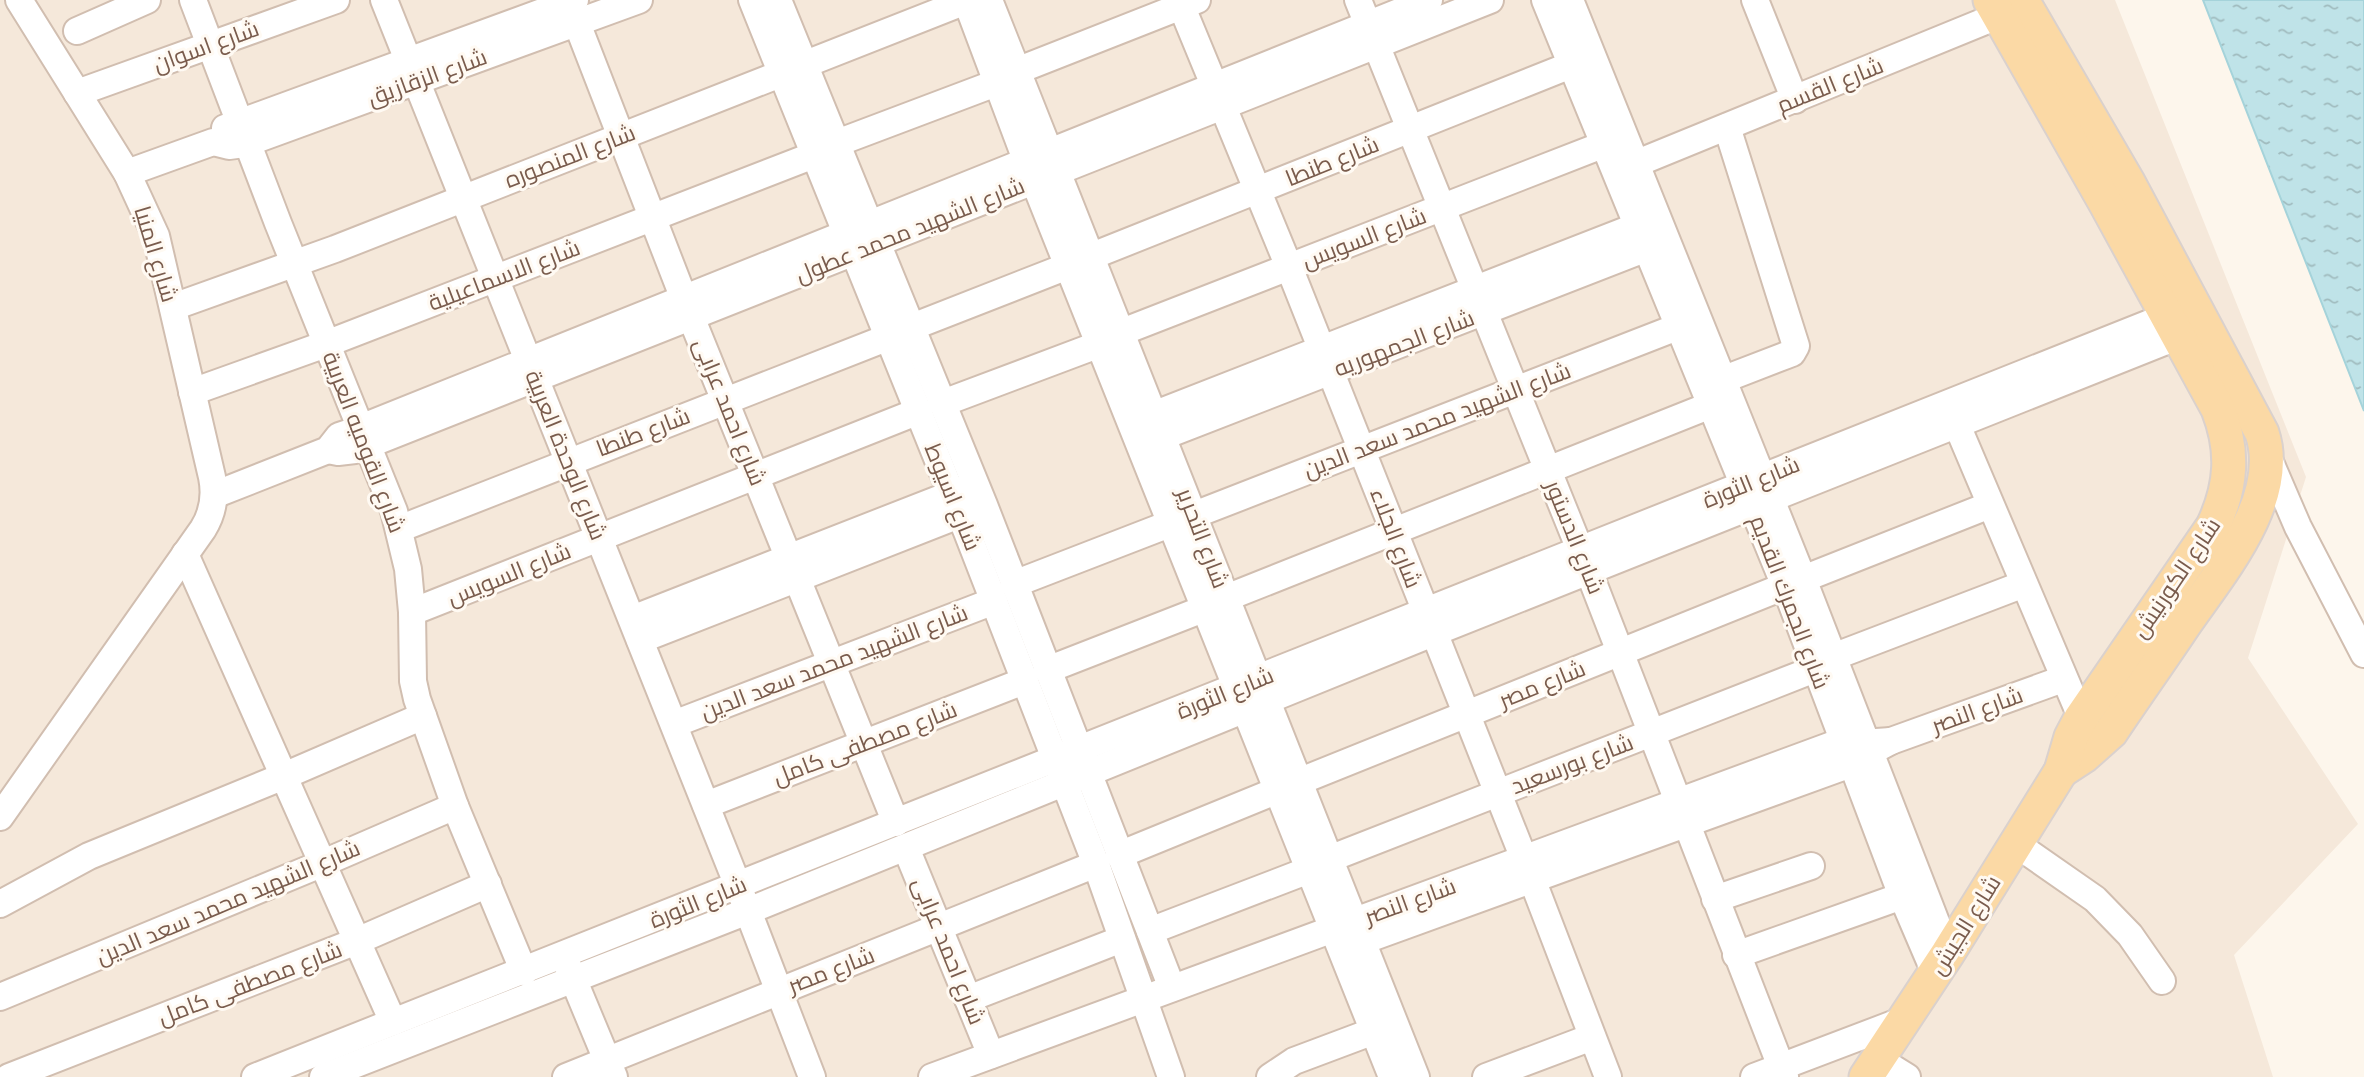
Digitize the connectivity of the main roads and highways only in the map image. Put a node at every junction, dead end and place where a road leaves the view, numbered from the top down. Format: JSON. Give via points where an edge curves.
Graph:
{"nodes":[{"id":1,"x":2009,"y":5,"type":"edge"},
{"id":2,"x":2186,"y":321,"type":"junction"},
{"id":3,"x":2061,"y":771,"type":"junction"},
{"id":4,"x":1872,"y":1068,"type":"edge"}],
"edges":[{"from":1,"to":2,"type":"main road","name":"شارع الكورنيش"},
{"from":2,"to":3,"type":"main road","name":"شارع الكورنيش","via":[[2224,425],[2230,458],[2227,490],[2213,526],[2081,718]]},
{"from":2,"to":3,"type":"main road","name":"شارع الكورنيش","via":[[2262,433],[2266,477],[2237,547],[2111,732]]},
{"from":3,"to":4,"type":"main road","name":"شارع الجيش"}]}
